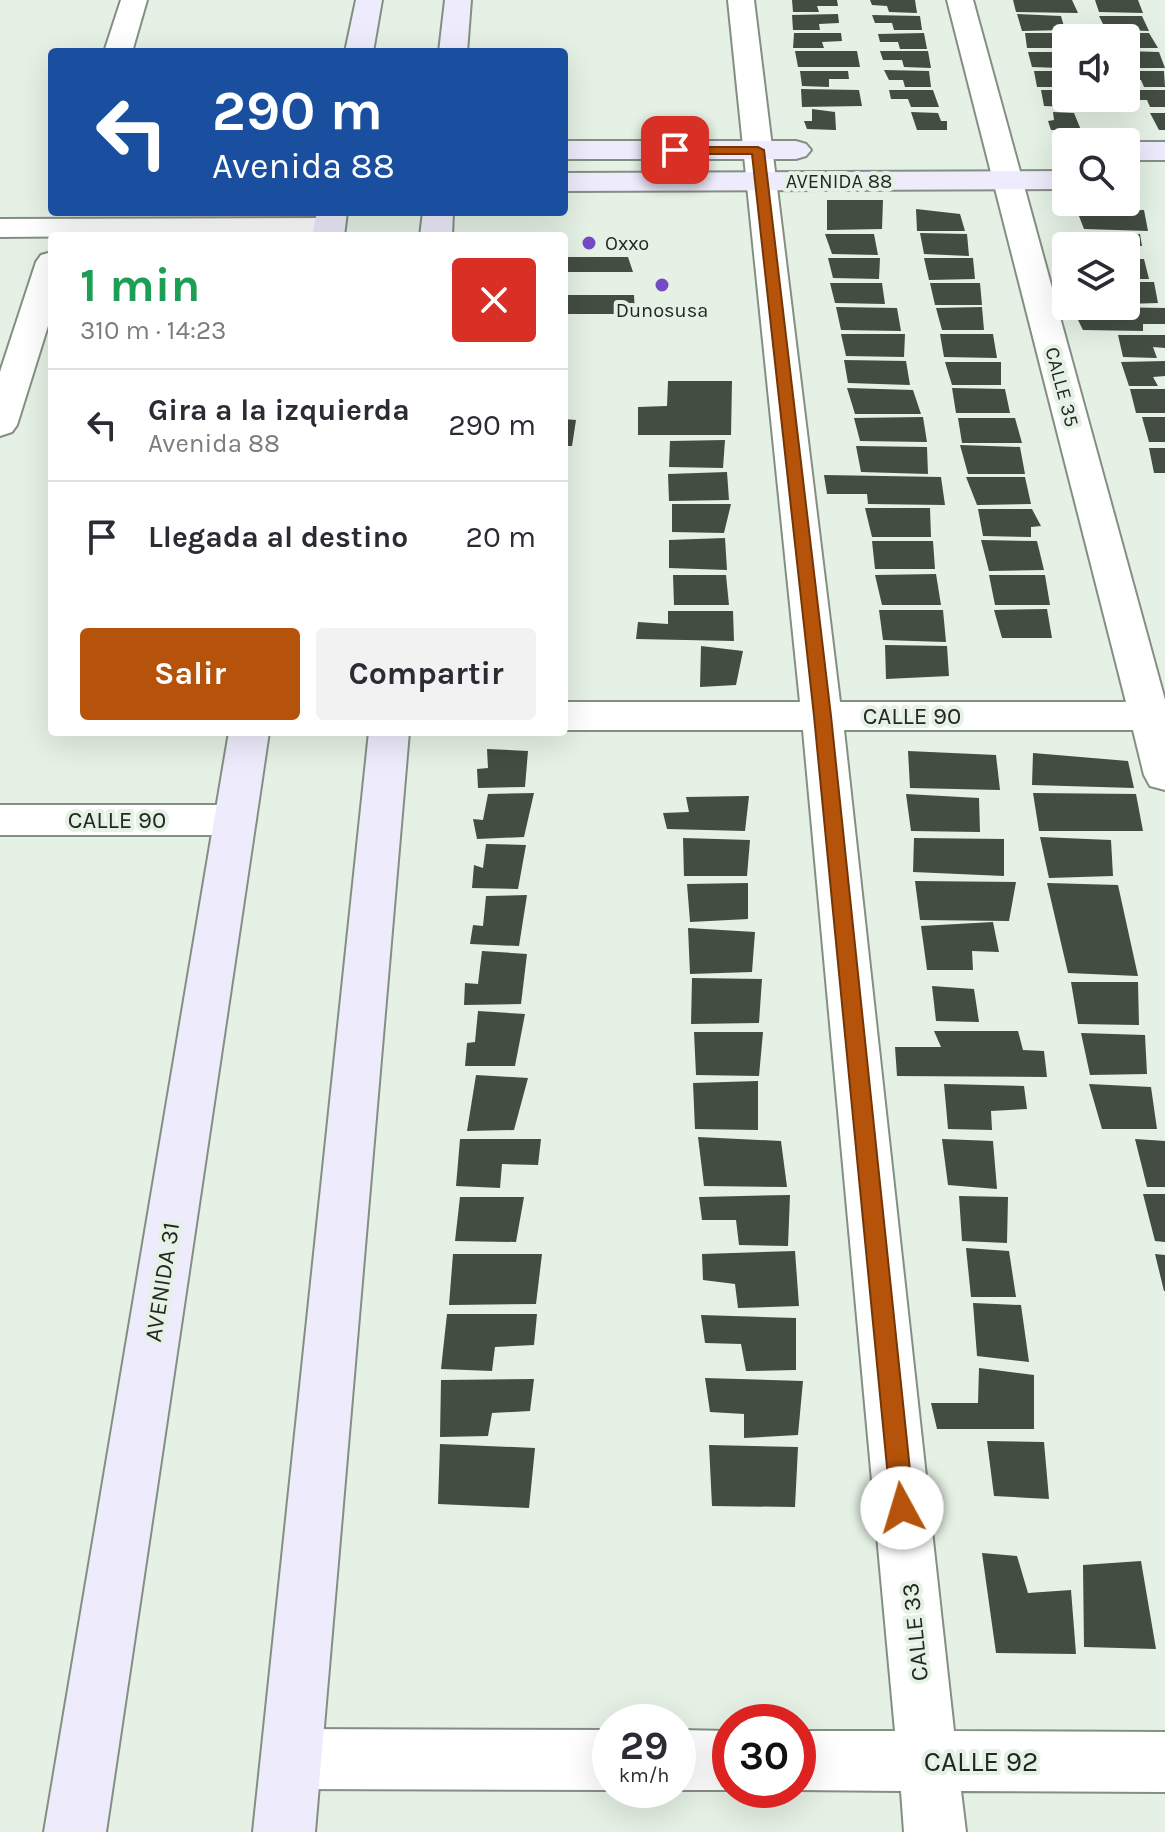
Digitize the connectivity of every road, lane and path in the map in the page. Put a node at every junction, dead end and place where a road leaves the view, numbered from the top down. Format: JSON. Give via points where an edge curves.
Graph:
{"nodes":[{"id":1,"x":134,"y":0,"type":"edge"},
{"id":2,"x":369,"y":0,"type":"edge"},
{"id":3,"x":458,"y":0,"type":"edge"},
{"id":4,"x":741,"y":0,"type":"edge"},
{"id":5,"x":960,"y":0,"type":"edge"},
{"id":6,"x":119,"y":48,"type":"edge"},
{"id":7,"x":360,"y":48,"type":"edge"},
{"id":8,"x":453,"y":48,"type":"edge"},
{"id":9,"x":568,"y":150,"type":"edge"},
{"id":10,"x":818,"y":150,"type":"dead end"},
{"id":11,"x":1140,"y":151,"type":"edge"},
{"id":12,"x":1165,"y":151,"type":"edge"},
{"id":13,"x":1001,"y":158,"type":"junction"},
{"id":14,"x":760,"y":166,"type":"junction"},
{"id":15,"x":1052,"y":175,"type":"edge"},
{"id":16,"x":568,"y":182,"type":"edge"},
{"id":17,"x":64,"y":225,"type":"edge"},
{"id":18,"x":330,"y":225,"type":"edge"},
{"id":19,"x":0,"y":228,"type":"edge"},
{"id":20,"x":48,"y":275,"type":"edge"},
{"id":21,"x":0,"y":425,"type":"edge"},
{"id":22,"x":568,"y":716,"type":"edge"},
{"id":23,"x":822,"y":716,"type":"junction"},
{"id":24,"x":1157,"y":716,"type":"edge"},
{"id":25,"x":248,"y":736,"type":"edge"},
{"id":26,"x":389,"y":736,"type":"edge"},
{"id":27,"x":1165,"y":775,"type":"edge"},
{"id":28,"x":0,"y":820,"type":"edge"},
{"id":29,"x":235,"y":820,"type":"junction"},
{"id":30,"x":291,"y":1759,"type":"junction"},
{"id":31,"x":592,"y":1760,"type":"edge"},
{"id":32,"x":816,"y":1761,"type":"edge"},
{"id":33,"x":928,"y":1761,"type":"junction"},
{"id":34,"x":1165,"y":1762,"type":"edge"},
{"id":35,"x":75,"y":1832,"type":"edge"},
{"id":36,"x":284,"y":1832,"type":"edge"},
{"id":37,"x":935,"y":1832,"type":"edge"}],
"edges":[{"from":1,"to":6,"type":"street"},
{"from":2,"to":7,"type":"main road"},
{"from":3,"to":8,"type":"main road"},
{"from":4,"to":14,"type":"street","name":"CALLE 33"},
{"from":5,"to":13,"type":"street","name":"CALLE 35"},
{"from":9,"to":14,"type":"main road","name":"AVENIDA 88"},
{"from":10,"to":14,"type":"main road","name":"AVENIDA 88"},
{"from":11,"to":12,"type":"main road"},
{"from":13,"to":14,"type":"main road","name":"AVENIDA 88"},
{"from":13,"to":15,"type":"main road","name":"AVENIDA 88"},
{"from":13,"to":24,"type":"street","name":"CALLE 35"},
{"from":14,"to":16,"type":"main road","name":"AVENIDA 88"},
{"from":14,"to":23,"type":"street","name":"CALLE 33"},
{"from":17,"to":18,"type":"street"},
{"from":17,"to":19,"type":"street"},
{"from":20,"to":21,"type":"street"},
{"from":22,"to":23,"type":"street","name":"CALLE 90"},
{"from":23,"to":24,"type":"street","name":"CALLE 90"},
{"from":23,"to":33,"type":"street","name":"CALLE 33"},
{"from":24,"to":27,"type":"street","name":"CALLE 35"},
{"from":25,"to":29,"type":"main road","name":"AVENIDA 31"},
{"from":26,"to":30,"type":"main road"},
{"from":28,"to":29,"type":"street","name":"CALLE 90"},
{"from":29,"to":35,"type":"main road","name":"AVENIDA 31"},
{"from":30,"to":31,"type":"street"},
{"from":30,"to":36,"type":"main road"},
{"from":32,"to":33,"type":"street","name":"CALLE 92"},
{"from":33,"to":34,"type":"street","name":"CALLE 92"},
{"from":33,"to":37,"type":"street","name":"CALLE 33"}]}
